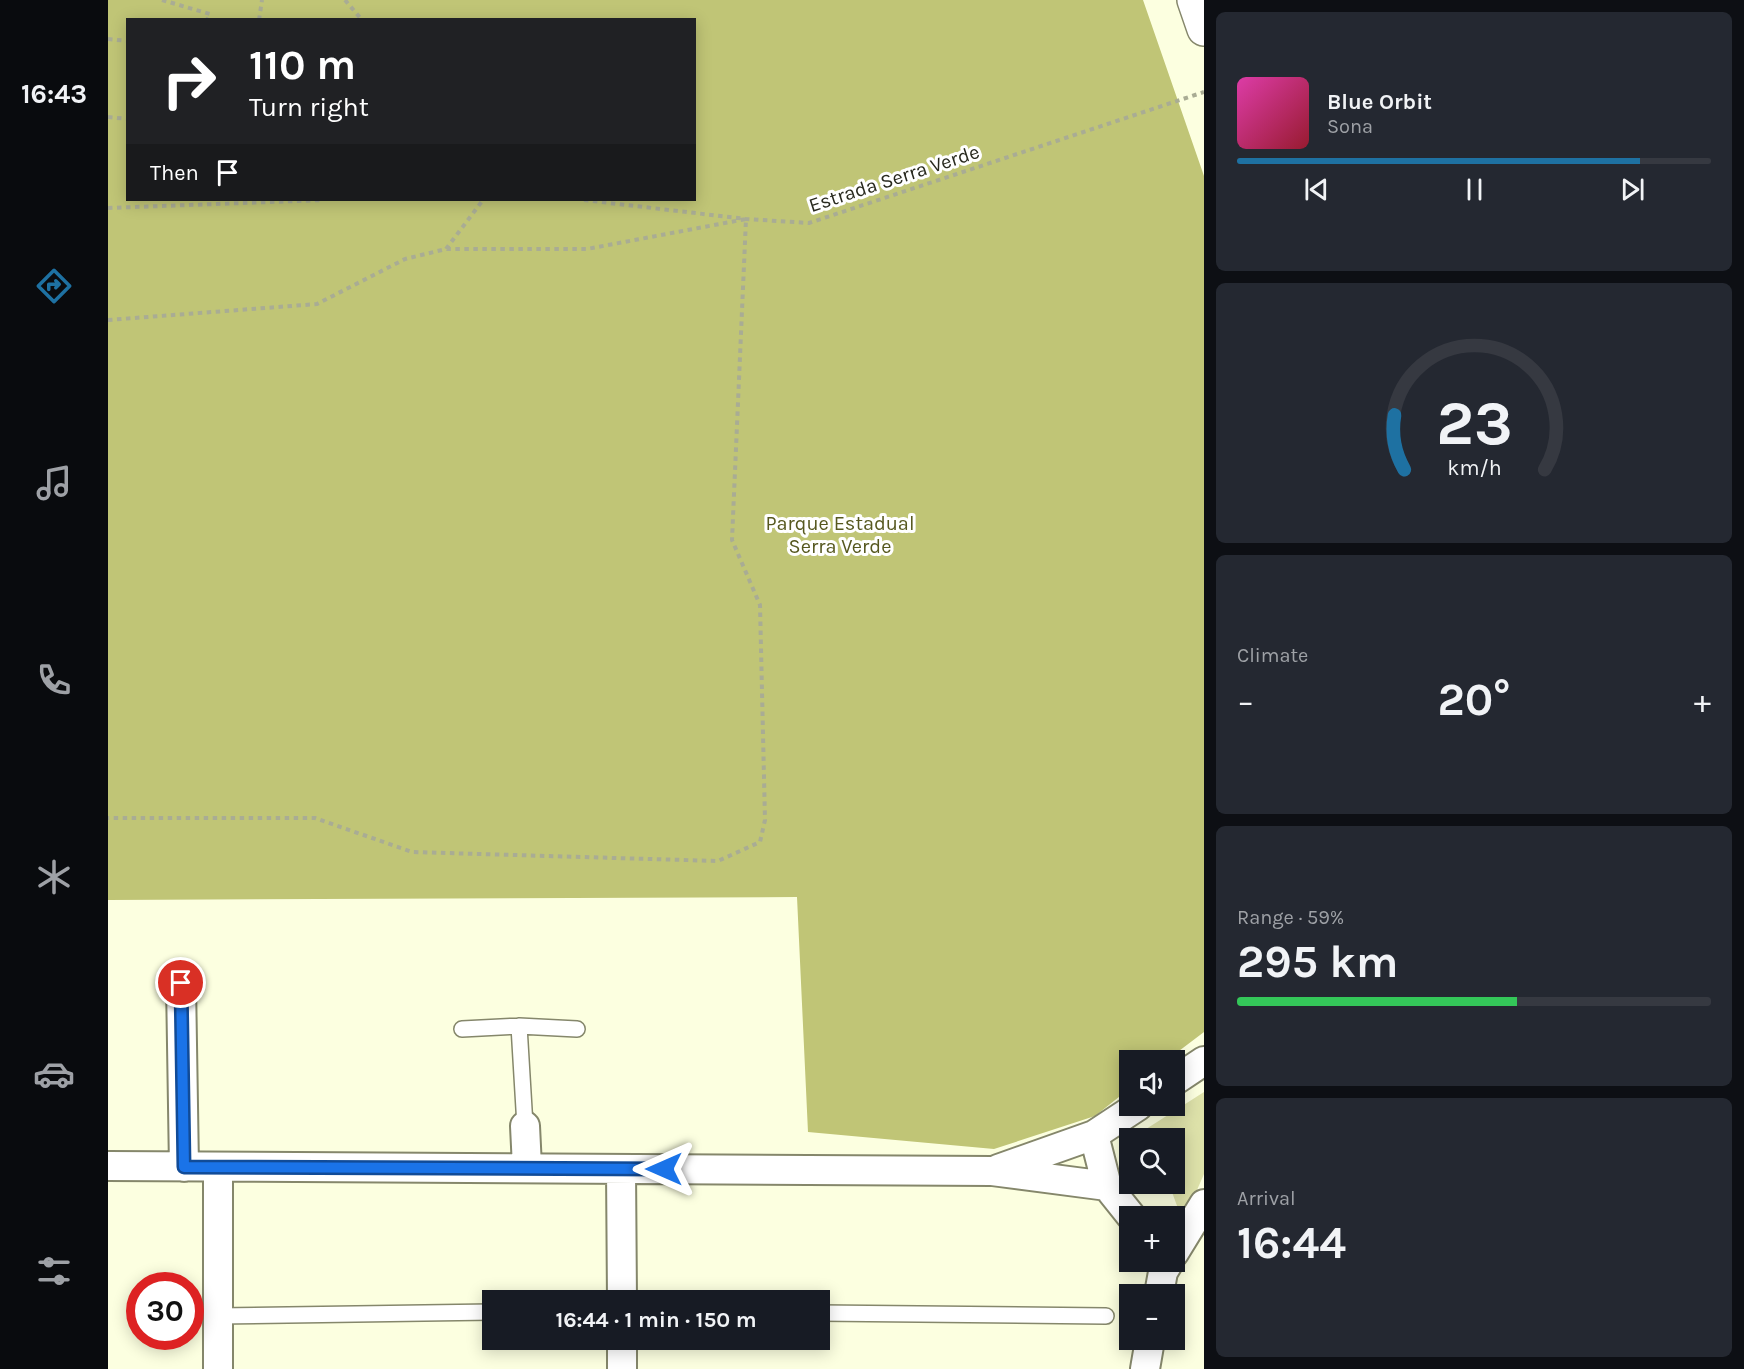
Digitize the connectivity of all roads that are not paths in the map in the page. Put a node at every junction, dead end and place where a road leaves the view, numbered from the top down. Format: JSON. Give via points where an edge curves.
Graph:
{"nodes":[{"id":1,"x":1194,"y":0,"type":"edge"},
{"id":2,"x":1204,"y":29,"type":"edge"},
{"id":3,"x":181,"y":983,"type":"dead end"},
{"id":4,"x":519,"y":1026,"type":"junction"},
{"id":5,"x":462,"y":1029,"type":"dead end"},
{"id":6,"x":577,"y":1029,"type":"dead end"},
{"id":7,"x":1204,"y":1061,"type":"edge"},
{"id":8,"x":1185,"y":1074,"type":"edge"},
{"id":9,"x":1123,"y":1116,"type":"edge"},
{"id":10,"x":525,"y":1125,"type":"joint"},
{"id":11,"x":1094,"y":1135,"type":"junction"},
{"id":12,"x":108,"y":1166,"type":"edge"},
{"id":13,"x":184,"y":1167,"type":"junction"},
{"id":14,"x":218,"y":1167,"type":"junction"},
{"id":15,"x":527,"y":1167,"type":"junction"},
{"id":16,"x":621,"y":1169,"type":"junction"},
{"id":17,"x":992,"y":1171,"type":"junction"},
{"id":18,"x":1107,"y":1186,"type":"junction"},
{"id":19,"x":1204,"y":1204,"type":"edge"},
{"id":20,"x":1123,"y":1206,"type":"edge"},
{"id":21,"x":1185,"y":1236,"type":"edge"},
{"id":22,"x":622,"y":1290,"type":"edge"},
{"id":23,"x":482,"y":1312,"type":"edge"},
{"id":24,"x":830,"y":1312,"type":"edge"},
{"id":25,"x":218,"y":1316,"type":"junction"},
{"id":26,"x":1106,"y":1316,"type":"dead end"},
{"id":27,"x":622,"y":1350,"type":"edge"},
{"id":28,"x":1148,"y":1350,"type":"edge"},
{"id":29,"x":218,"y":1369,"type":"edge"},
{"id":30,"x":622,"y":1369,"type":"edge"},
{"id":31,"x":1144,"y":1369,"type":"edge"}],
"edges":[{"from":1,"to":2,"type":"street"},
{"from":3,"to":13,"type":"street"},
{"from":4,"to":5,"type":"lane"},
{"from":4,"to":6,"type":"lane"},
{"from":4,"to":10,"type":"lane"},
{"from":7,"to":8,"type":"street"},
{"from":9,"to":11,"type":"street"},
{"from":10,"to":15,"type":"street"},
{"from":11,"to":17,"type":"street"},
{"from":11,"to":18,"type":"street"},
{"from":12,"to":13,"type":"street"},
{"from":13,"to":14,"type":"street"},
{"from":14,"to":15,"type":"street"},
{"from":14,"to":25,"type":"street"},
{"from":15,"to":16,"type":"street"},
{"from":16,"to":17,"type":"street"},
{"from":16,"to":22,"type":"street"},
{"from":17,"to":18,"type":"street"},
{"from":18,"to":20,"type":"street"},
{"from":19,"to":21,"type":"street"},
{"from":23,"to":25,"type":"lane"},
{"from":24,"to":26,"type":"lane"},
{"from":25,"to":29,"type":"street"},
{"from":27,"to":30,"type":"street"},
{"from":28,"to":31,"type":"street"}]}
